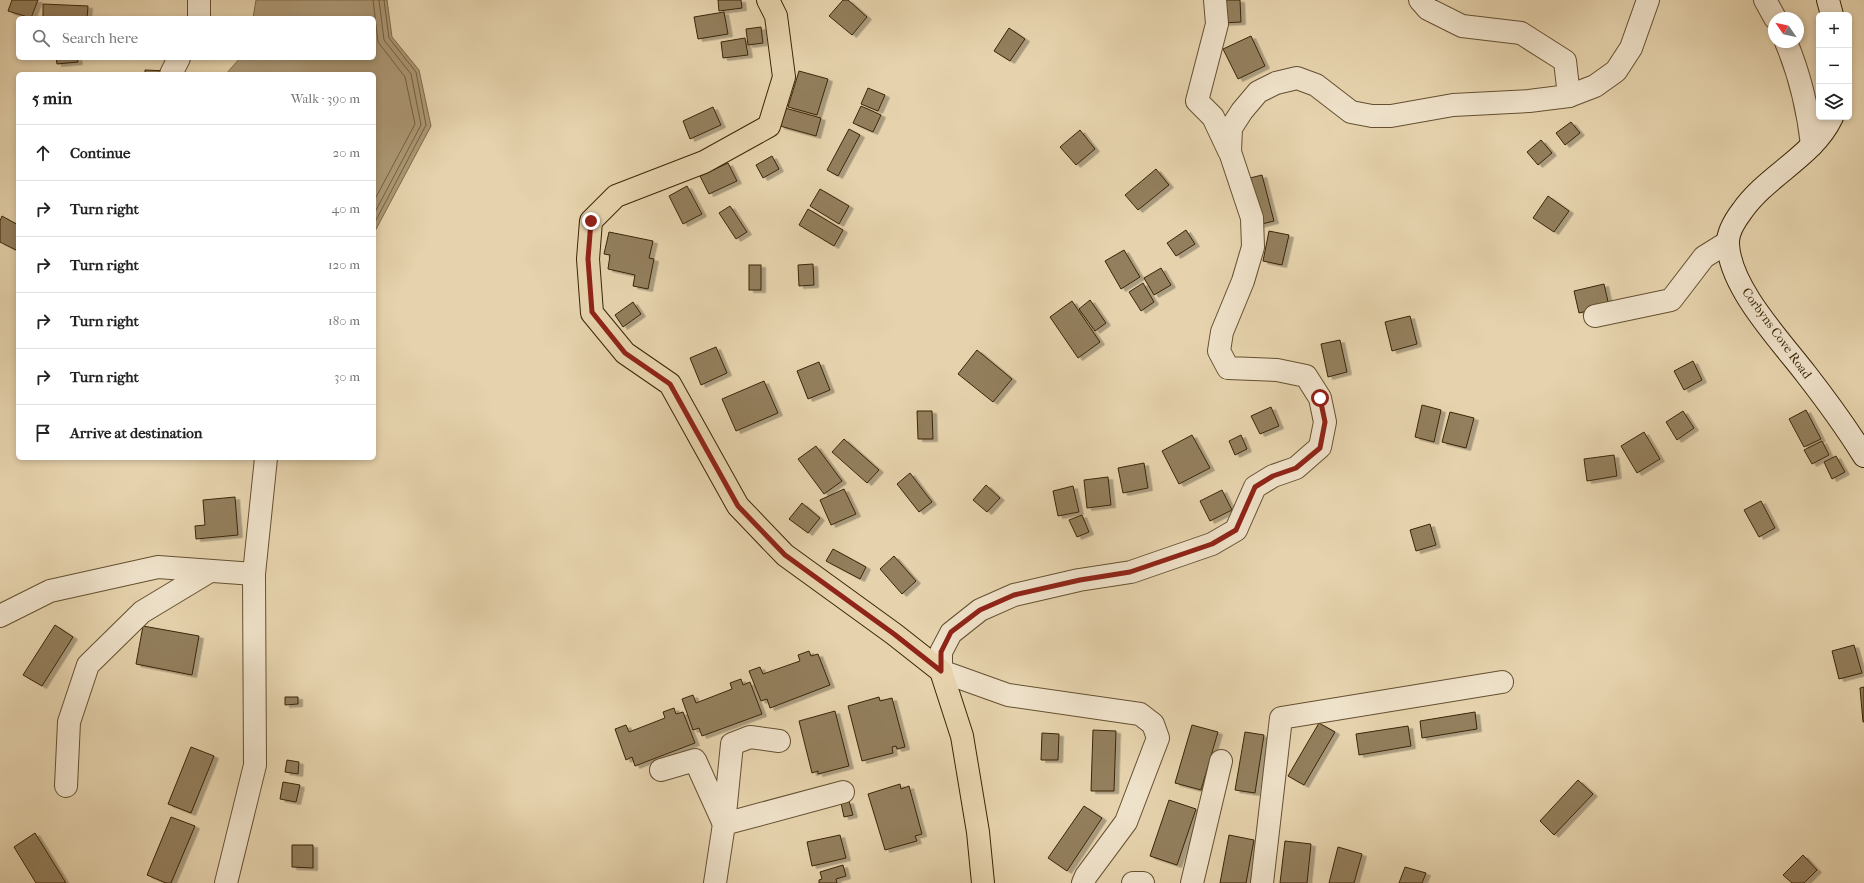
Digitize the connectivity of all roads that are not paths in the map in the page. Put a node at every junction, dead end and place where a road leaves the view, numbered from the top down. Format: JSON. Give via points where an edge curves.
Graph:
{"nodes":[{"id":1,"x":199,"y":0,"type":"edge"},
{"id":2,"x":768,"y":0,"type":"edge"},
{"id":3,"x":1215,"y":0,"type":"edge"},
{"id":4,"x":1420,"y":0,"type":"edge"},
{"id":5,"x":1648,"y":0,"type":"edge"},
{"id":6,"x":1765,"y":0,"type":"edge"},
{"id":7,"x":1828,"y":0,"type":"edge"},
{"id":8,"x":1772,"y":12,"type":"edge"},
{"id":9,"x":1831,"y":12,"type":"edge"},
{"id":10,"x":200,"y":16,"type":"edge"},
{"id":11,"x":1788,"y":48,"type":"edge"},
{"id":12,"x":178,"y":60,"type":"edge"},
{"id":13,"x":172,"y":72,"type":"edge"},
{"id":14,"x":1569,"y":96,"type":"junction"},
{"id":15,"x":1830,"y":120,"type":"edge"},
{"id":16,"x":1812,"y":145,"type":"junction"},
{"id":17,"x":1230,"y":152,"type":"junction"},
{"id":18,"x":1728,"y":242,"type":"junction"},
{"id":19,"x":1595,"y":316,"type":"dead end"},
{"id":20,"x":1864,"y":456,"type":"edge"},
{"id":21,"x":266,"y":460,"type":"edge"},
{"id":22,"x":210,"y":571,"type":"junction"},
{"id":23,"x":254,"y":574,"type":"junction"},
{"id":24,"x":0,"y":616,"type":"edge"},
{"id":25,"x":941,"y":671,"type":"junction"},
{"id":26,"x":1502,"y":682,"type":"dead end"},
{"id":27,"x":779,"y":741,"type":"dead end"},
{"id":28,"x":1221,"y":761,"type":"dead end"},
{"id":29,"x":660,"y":770,"type":"dead end"},
{"id":30,"x":66,"y":786,"type":"dead end"},
{"id":31,"x":843,"y":792,"type":"dead end"},
{"id":32,"x":724,"y":824,"type":"junction"},
{"id":33,"x":226,"y":883,"type":"edge"},
{"id":34,"x":715,"y":883,"type":"edge"},
{"id":35,"x":983,"y":883,"type":"edge"},
{"id":36,"x":1083,"y":883,"type":"edge"},
{"id":37,"x":1133,"y":883,"type":"edge"},
{"id":38,"x":1142,"y":883,"type":"edge"},
{"id":39,"x":1192,"y":883,"type":"edge"},
{"id":40,"x":1262,"y":883,"type":"edge"}],
"edges":[{"from":1,"to":10,"type":"street"},
{"from":2,"to":25,"type":"main road","via":[[776,16],[784,77],[768,126],[704,162],[616,196],[591,221],[588,259],[592,312],[625,353],[670,384],[738,506],[785,555]]},
{"from":3,"to":17,"type":"street","via":[[1217,24],[1197,101],[1213,117]]},
{"from":4,"to":14,"type":"street","via":[[1428,9],[1462,26],[1521,33],[1565,61]]},
{"from":5,"to":14,"type":"street","via":[[1631,48],[1616,71],[1596,86]]},
{"from":6,"to":8,"type":"street"},
{"from":7,"to":9,"type":"street"},
{"from":11,"to":16,"type":"street","via":[[1796,66]]},
{"from":12,"to":13,"type":"street"},
{"from":14,"to":17,"type":"street","via":[[1453,105],[1391,116],[1372,116],[1351,112],[1316,84],[1297,78],[1276,83],[1258,92],[1231,128]]},
{"from":15,"to":16,"type":"street","name":"Corbyns Cove Road"},
{"from":16,"to":18,"type":"street","name":"Corbyns Cove Road","via":[[1743,209]]},
{"from":17,"to":25,"type":"street","via":[[1252,218],[1253,247],[1243,281],[1222,332],[1219,351],[1228,368],[1277,370],[1306,376],[1320,398],[1325,422],[1320,448],[1296,468],[1273,476],[1255,487],[1236,530],[1212,544],[1130,572],[1014,595],[980,610],[951,632],[941,652]]},
{"from":18,"to":19,"type":"street","via":[[1704,257],[1671,300]]},
{"from":18,"to":20,"type":"street","name":"Corbyns Cove Road","via":[[1731,262],[1738,280],[1754,307],[1843,422]]},
{"from":21,"to":23,"type":"street"},
{"from":22,"to":23,"type":"street"},
{"from":22,"to":24,"type":"street","via":[[158,567],[50,591]]},
{"from":22,"to":30,"type":"street","via":[[142,612],[88,665],[69,722]]},
{"from":23,"to":33,"type":"street","via":[[255,765]]},
{"from":25,"to":35,"type":"main road","via":[[962,736],[978,832]]},
{"from":25,"to":36,"type":"street","via":[[1008,695],[1140,714],[1153,724],[1158,738],[1126,822]]},
{"from":26,"to":40,"type":"street","via":[[1281,718]]},
{"from":27,"to":32,"type":"street","via":[[750,737],[732,744]]},
{"from":28,"to":39,"type":"street"},
{"from":29,"to":32,"type":"street","via":[[695,760]]},
{"from":31,"to":32,"type":"street"},
{"from":32,"to":34,"type":"street"},
{"from":37,"to":38,"type":"street"}]}
